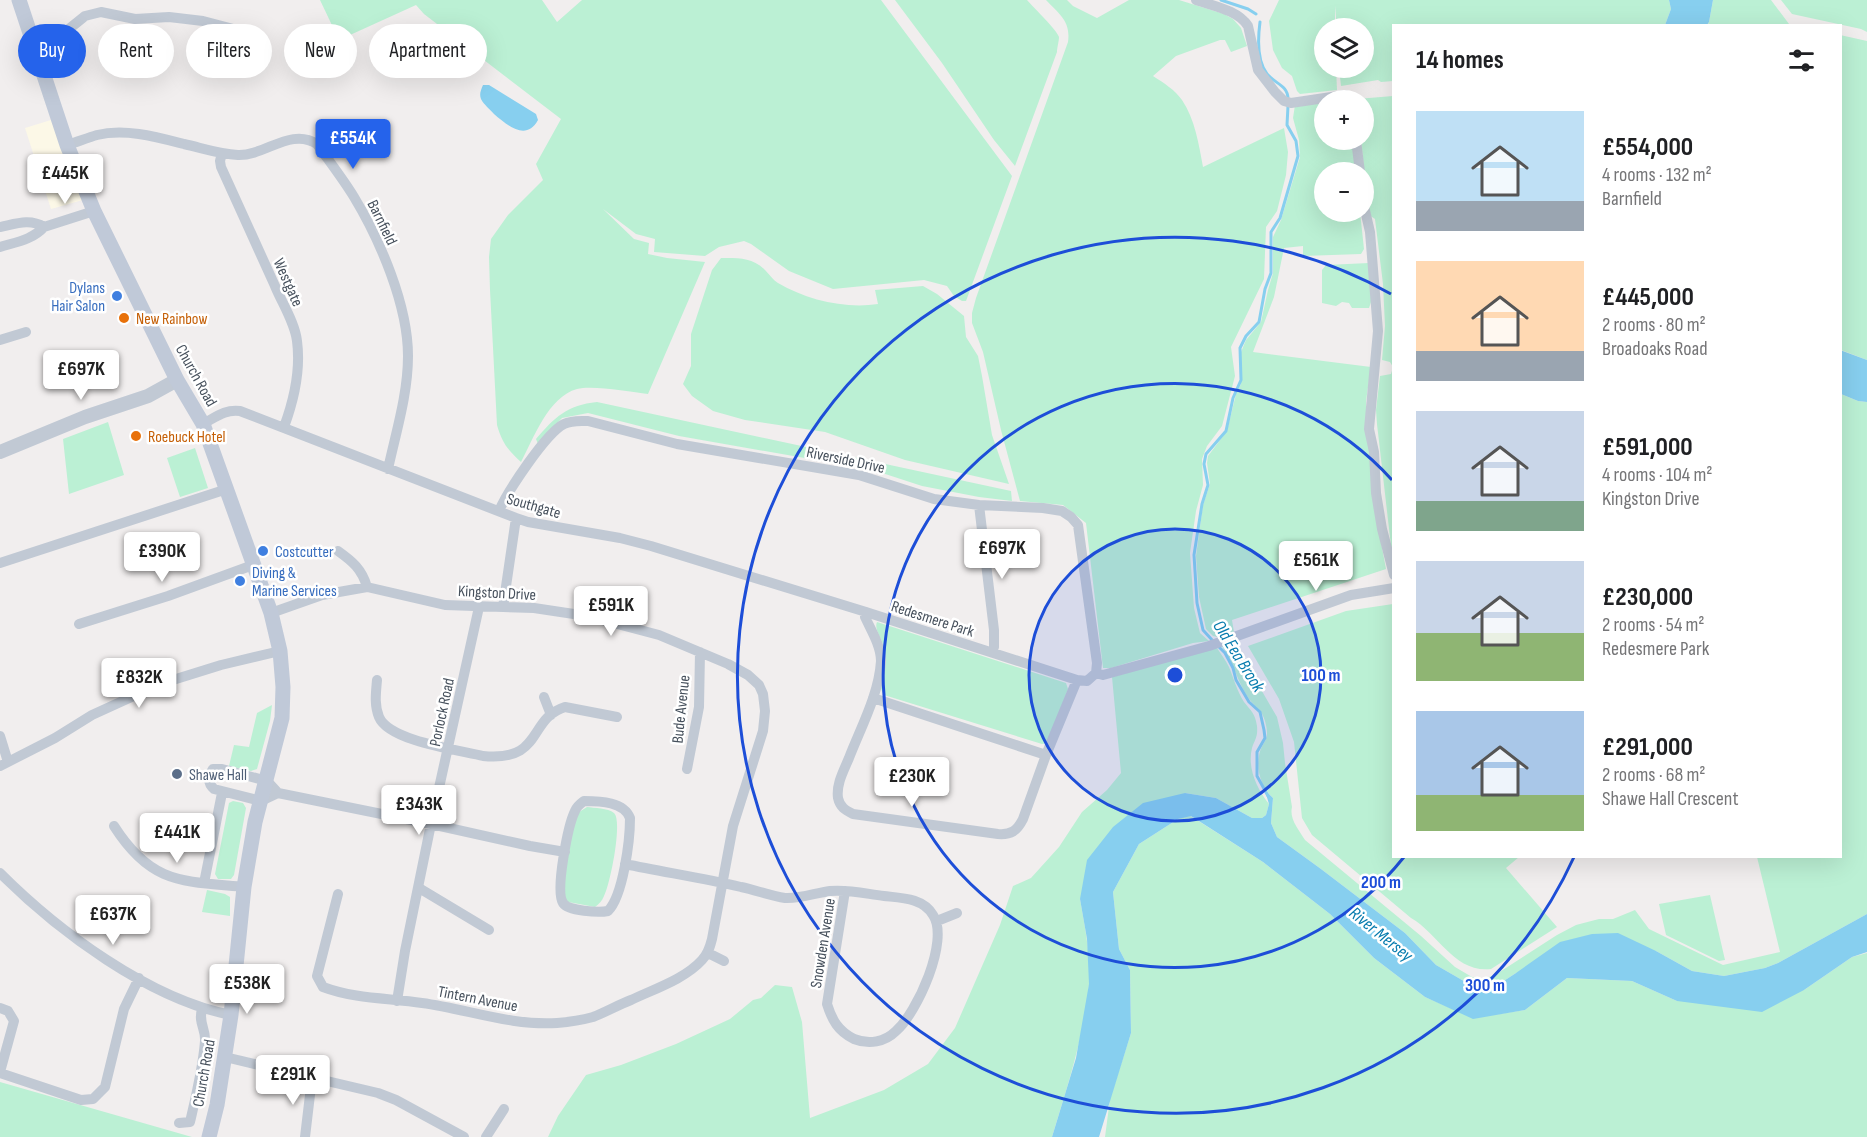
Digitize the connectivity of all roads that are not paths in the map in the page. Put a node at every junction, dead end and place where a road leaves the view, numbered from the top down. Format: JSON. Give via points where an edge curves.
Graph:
{"nodes":[{"id":1,"x":19,"y":0,"type":"edge"},
{"id":2,"x":1196,"y":0,"type":"edge"},
{"id":3,"x":27,"y":24,"type":"edge"},
{"id":4,"x":76,"y":24,"type":"edge"},
{"id":5,"x":214,"y":24,"type":"edge"},
{"id":6,"x":45,"y":78,"type":"edge"},
{"id":7,"x":1314,"y":100,"type":"edge"},
{"id":8,"x":67,"y":145,"type":"junction"},
{"id":9,"x":222,"y":153,"type":"junction"},
{"id":10,"x":94,"y":211,"type":"junction"},
{"id":11,"x":1368,"y":222,"type":"edge"},
{"id":12,"x":44,"y":227,"type":"junction"},
{"id":13,"x":0,"y":228,"type":"edge"},
{"id":14,"x":0,"y":247,"type":"edge"},
{"id":15,"x":26,"y":332,"type":"dead end"},
{"id":16,"x":0,"y":340,"type":"edge"},
{"id":17,"x":177,"y":380,"type":"junction"},
{"id":18,"x":203,"y":424,"type":"junction"},
{"id":19,"x":284,"y":427,"type":"junction"},
{"id":20,"x":0,"y":452,"type":"edge"},
{"id":21,"x":388,"y":469,"type":"junction"},
{"id":22,"x":227,"y":489,"type":"junction"},
{"id":23,"x":979,"y":506,"type":"junction"},
{"id":24,"x":499,"y":511,"type":"junction"},
{"id":25,"x":516,"y":518,"type":"junction"},
{"id":26,"x":338,"y":551,"type":"dead end"},
{"id":27,"x":0,"y":563,"type":"edge"},
{"id":28,"x":253,"y":565,"type":"junction"},
{"id":29,"x":1392,"y":567,"type":"edge"},
{"id":30,"x":367,"y":587,"type":"junction"},
{"id":31,"x":1392,"y":588,"type":"edge"},
{"id":32,"x":478,"y":607,"type":"junction"},
{"id":33,"x":503,"y":607,"type":"junction"},
{"id":34,"x":866,"y":612,"type":"junction"},
{"id":35,"x":271,"y":614,"type":"junction"},
{"id":36,"x":80,"y":624,"type":"dead end"},
{"id":37,"x":280,"y":651,"type":"junction"},
{"id":38,"x":700,"y":652,"type":"junction"},
{"id":39,"x":992,"y":652,"type":"junction"},
{"id":40,"x":1096,"y":673,"type":"junction"},
{"id":41,"x":377,"y":680,"type":"dead end"},
{"id":42,"x":1077,"y":680,"type":"junction"},
{"id":43,"x":544,"y":698,"type":"dead end"},
{"id":44,"x":873,"y":698,"type":"junction"},
{"id":45,"x":551,"y":715,"type":"junction"},
{"id":46,"x":617,"y":717,"type":"dead end"},
{"id":47,"x":0,"y":736,"type":"edge"},
{"id":48,"x":449,"y":748,"type":"junction"},
{"id":49,"x":1046,"y":755,"type":"junction"},
{"id":50,"x":4,"y":764,"type":"edge"},
{"id":51,"x":687,"y":769,"type":"dead end"},
{"id":52,"x":267,"y":781,"type":"junction"},
{"id":53,"x":222,"y":793,"type":"junction"},
{"id":54,"x":278,"y":793,"type":"junction"},
{"id":55,"x":261,"y":801,"type":"junction"},
{"id":56,"x":431,"y":824,"type":"junction"},
{"id":57,"x":114,"y":826,"type":"dead end"},
{"id":58,"x":565,"y":852,"type":"junction"},
{"id":59,"x":625,"y":864,"type":"junction"},
{"id":60,"x":0,"y":873,"type":"edge"},
{"id":61,"x":204,"y":883,"type":"junction"},
{"id":62,"x":723,"y":884,"type":"junction"},
{"id":63,"x":244,"y":887,"type":"junction"},
{"id":64,"x":419,"y":888,"type":"junction"},
{"id":65,"x":845,"y":891,"type":"junction"},
{"id":66,"x":338,"y":894,"type":"dead end"},
{"id":67,"x":957,"y":913,"type":"dead end"},
{"id":68,"x":936,"y":921,"type":"junction"},
{"id":69,"x":489,"y":930,"type":"dead end"},
{"id":70,"x":708,"y":953,"type":"junction"},
{"id":71,"x":724,"y":961,"type":"dead end"},
{"id":72,"x":139,"y":978,"type":"junction"},
{"id":73,"x":398,"y":1001,"type":"junction"},
{"id":74,"x":0,"y":1008,"type":"edge"},
{"id":75,"x":202,"y":1009,"type":"junction"},
{"id":76,"x":231,"y":1015,"type":"junction"},
{"id":77,"x":225,"y":1057,"type":"junction"},
{"id":78,"x":0,"y":1073,"type":"edge"},
{"id":79,"x":312,"y":1078,"type":"junction"},
{"id":80,"x":504,"y":1109,"type":"dead end"},
{"id":81,"x":180,"y":1123,"type":"dead end"},
{"id":82,"x":209,"y":1137,"type":"edge"},
{"id":83,"x":305,"y":1137,"type":"edge"},
{"id":84,"x":464,"y":1137,"type":"edge"},
{"id":85,"x":486,"y":1137,"type":"edge"}],
"edges":[{"from":1,"to":3,"type":"main road","name":"Church Road"},
{"from":2,"to":7,"type":"street","via":[[1245,21],[1258,70],[1284,101]]},
{"from":4,"to":5,"type":"street","via":[[85,16],[101,12],[135,19],[169,17]]},
{"from":6,"to":8,"type":"main road","name":"Church Road"},
{"from":8,"to":9,"type":"street","name":"Barnfield","via":[[98,135],[136,134]]},
{"from":8,"to":10,"type":"main road","name":"Church Road"},
{"from":9,"to":19,"type":"street","name":"Westgate","via":[[221,167],[297,338],[296,386]]},
{"from":9,"to":21,"type":"street","name":"Barnfield","via":[[241,155],[293,139],[310,140],[317,144],[363,213],[400,298],[406,326],[405,390]]},
{"from":10,"to":12,"type":"street"},
{"from":10,"to":17,"type":"main road","name":"Church Road"},
{"from":11,"to":29,"type":"street","via":[[1378,331],[1369,429],[1376,493]]},
{"from":12,"to":13,"type":"street","via":[[29,222]]},
{"from":12,"to":14,"type":"street","via":[[25,240]]},
{"from":15,"to":16,"type":"street"},
{"from":17,"to":18,"type":"main road","name":"Church Road"},
{"from":17,"to":20,"type":"street","via":[[148,396]]},
{"from":18,"to":19,"type":"street","name":"Southgate","via":[[233,410]]},
{"from":18,"to":22,"type":"main road","name":"Church Road"},
{"from":19,"to":21,"type":"street","name":"Southgate"},
{"from":21,"to":24,"type":"street","name":"Southgate"},
{"from":22,"to":27,"type":"street"},
{"from":22,"to":28,"type":"main road","name":"Church Road"},
{"from":23,"to":24,"type":"street","name":"Riverside Drive","via":[[918,494],[859,474],[688,446],[578,420],[564,424],[552,435],[517,479]]},
{"from":23,"to":39,"type":"street","via":[[994,630]]},
{"from":23,"to":40,"type":"street","name":"Riverside Drive","via":[[1062,511],[1078,525]]},
{"from":24,"to":25,"type":"street","name":"Southgate"},
{"from":25,"to":33,"type":"street"},
{"from":25,"to":34,"type":"street","name":"Southgate","via":[[651,546]]},
{"from":26,"to":30,"type":"street","via":[[354,562]]},
{"from":28,"to":35,"type":"main road","name":"Church Road"},
{"from":28,"to":36,"type":"street"},
{"from":30,"to":32,"type":"street","name":"Kingston Drive","via":[[445,605]]},
{"from":30,"to":35,"type":"street","name":"Kingston Drive","via":[[322,595]]},
{"from":31,"to":40,"type":"street","via":[[1351,595],[1209,646],[1103,675]]},
{"from":32,"to":33,"type":"street","name":"Kingston Drive"},
{"from":32,"to":48,"type":"street","name":"Porlock Road"},
{"from":33,"to":38,"type":"street","name":"Kingston Drive","via":[[587,616],[659,635]]},
{"from":34,"to":39,"type":"street","name":"Redesmere Park"},
{"from":34,"to":44,"type":"street","name":"Redesmere Park","via":[[864,618],[881,658]]},
{"from":35,"to":37,"type":"main road","name":"Church Road"},
{"from":37,"to":50,"type":"street","via":[[160,684],[92,715]]},
{"from":37,"to":52,"type":"main road","name":"Church Road","via":[[282,718]]},
{"from":38,"to":51,"type":"street","name":"Bude Avenue","via":[[699,707]]},
{"from":38,"to":62,"type":"street","name":"Kingston Drive","via":[[748,675],[759,685],[764,702],[762,731],[733,826]]},
{"from":39,"to":42,"type":"street","name":"Redesmere Park"},
{"from":40,"to":42,"type":"street","via":[[1087,681]]},
{"from":41,"to":48,"type":"street","via":[[375,704],[380,719],[391,731]]},
{"from":42,"to":49,"type":"street","name":"Redesmere Park"},
{"from":43,"to":45,"type":"street"},
{"from":44,"to":49,"type":"street"},
{"from":44,"to":49,"type":"street","name":"Redesmere Park","via":[[840,779],[838,800],[853,814],[1006,835],[1018,828],[1023,819]]},
{"from":45,"to":46,"type":"street","via":[[565,707]]},
{"from":45,"to":48,"type":"street","via":[[526,747],[515,754],[496,757]]},
{"from":47,"to":50,"type":"street"},
{"from":48,"to":56,"type":"street","name":"Porlock Road"},
{"from":52,"to":53,"type":"street","via":[[213,769],[208,780],[210,786]]},
{"from":52,"to":54,"type":"street"},
{"from":52,"to":55,"type":"main road","name":"Church Road"},
{"from":53,"to":55,"type":"street"},
{"from":53,"to":61,"type":"street"},
{"from":54,"to":55,"type":"street"},
{"from":54,"to":56,"type":"street"},
{"from":55,"to":63,"type":"main road","name":"Church Road"},
{"from":56,"to":58,"type":"street"},
{"from":56,"to":64,"type":"street","name":"Porlock Road"},
{"from":57,"to":61,"type":"street","via":[[137,857],[159,873]]},
{"from":58,"to":59,"type":"street","via":[[561,900],[570,908],[608,911],[617,898]]},
{"from":58,"to":59,"type":"street","via":[[574,813],[584,801],[622,806],[630,818]]},
{"from":59,"to":62,"type":"street","name":"Snowden Avenue"},
{"from":60,"to":72,"type":"street","via":[[68,932]]},
{"from":61,"to":63,"type":"street"},
{"from":62,"to":65,"type":"street","name":"Snowden Avenue","via":[[786,898]]},
{"from":62,"to":70,"type":"street"},
{"from":63,"to":76,"type":"main road","name":"Church Road"},
{"from":64,"to":69,"type":"street"},
{"from":64,"to":73,"type":"street","name":"Porlock Road"},
{"from":65,"to":68,"type":"street","name":"Snowden Avenue","via":[[910,899],[923,904]]},
{"from":65,"to":68,"type":"street","name":"Snowden Avenue","via":[[827,1004],[836,1025],[856,1040],[882,1040],[911,1013],[932,964],[938,936]]},
{"from":66,"to":73,"type":"street","name":"Tintern Avenue","via":[[317,976],[321,985],[333,991]]},
{"from":67,"to":68,"type":"street"},
{"from":70,"to":71,"type":"street"},
{"from":70,"to":73,"type":"street","name":"Tintern Avenue","via":[[689,971],[665,984],[578,1021],[508,1021],[443,1006]]},
{"from":72,"to":75,"type":"street"},
{"from":72,"to":78,"type":"street","via":[[124,1009],[107,1083],[98,1096],[81,1100]]},
{"from":74,"to":78,"type":"street","via":[[8,1011],[14,1021]]},
{"from":75,"to":76,"type":"street"},
{"from":75,"to":81,"type":"street","name":"Church Road","via":[[205,1043],[195,1102],[190,1122]]},
{"from":76,"to":77,"type":"main road","name":"Church Road"},
{"from":77,"to":79,"type":"street"},
{"from":77,"to":82,"type":"main road","name":"Church Road"},
{"from":79,"to":83,"type":"street"},
{"from":79,"to":84,"type":"street","via":[[378,1093]]},
{"from":80,"to":85,"type":"street"}]}
